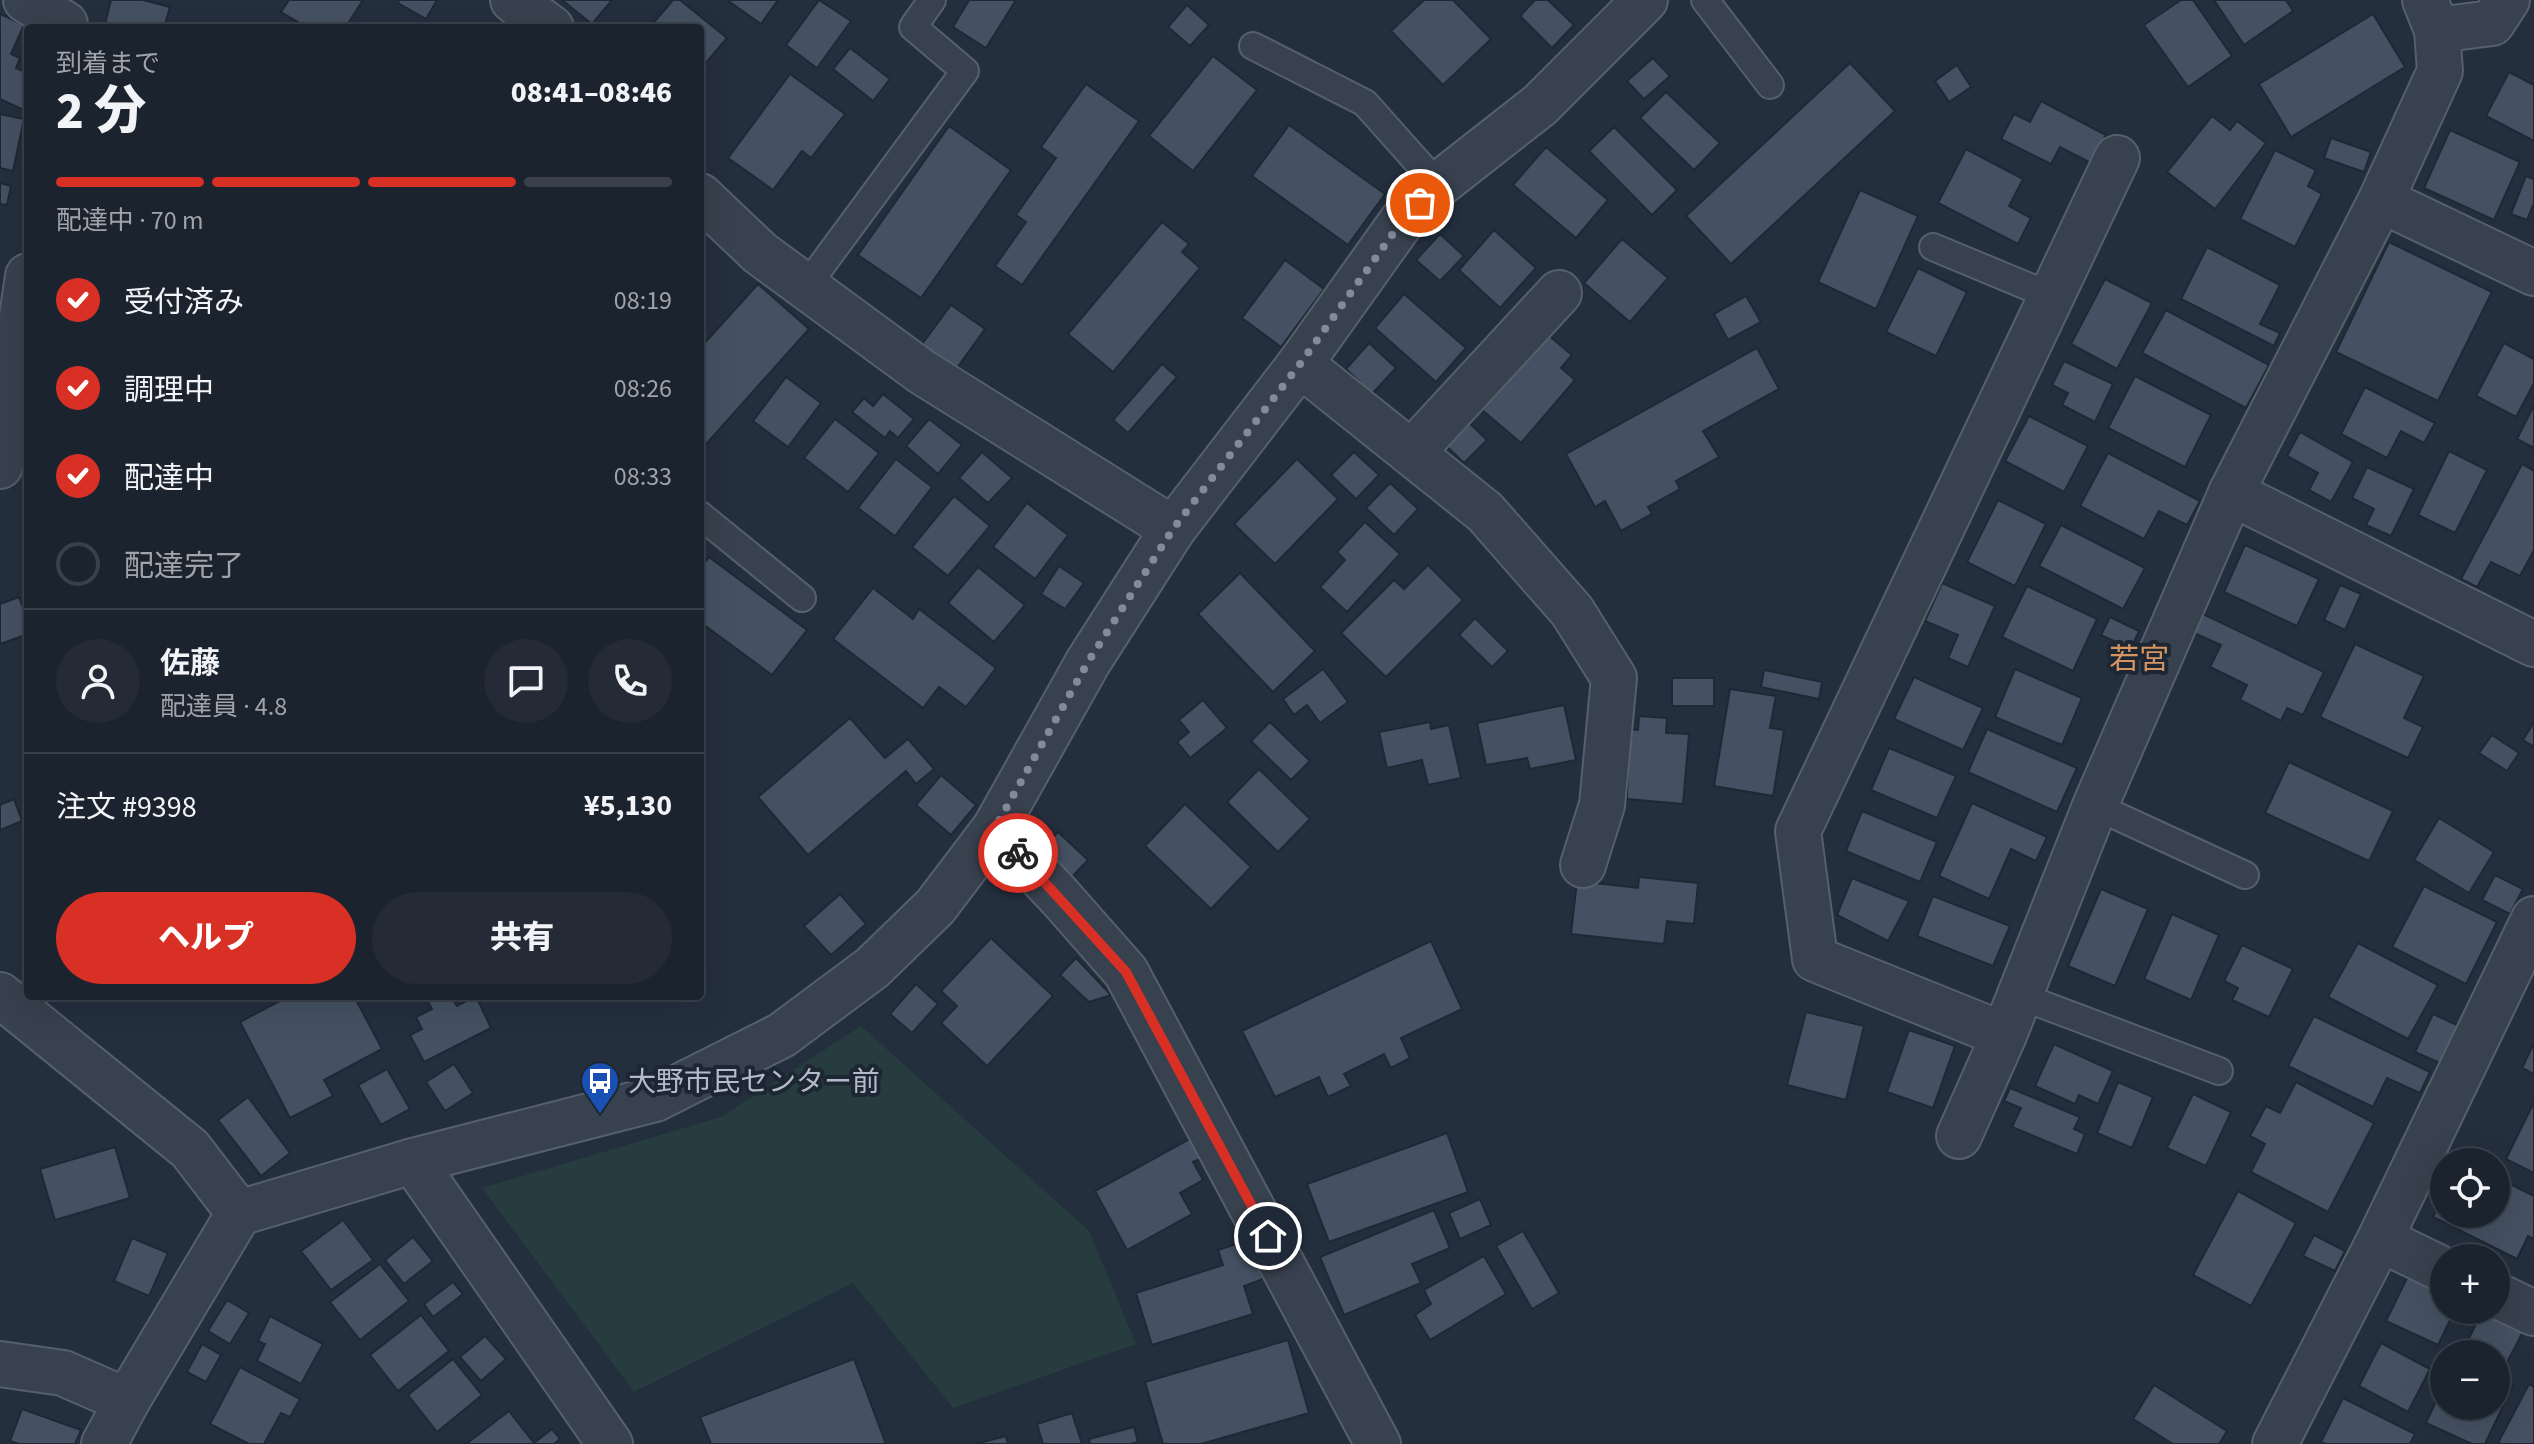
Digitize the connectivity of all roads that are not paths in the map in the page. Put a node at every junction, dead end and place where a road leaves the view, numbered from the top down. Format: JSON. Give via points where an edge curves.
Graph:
{"nodes":[{"id":1,"x":26,"y":0,"type":"edge"},
{"id":2,"x":513,"y":0,"type":"edge"},
{"id":3,"x":932,"y":0,"type":"edge"},
{"id":4,"x":1645,"y":0,"type":"edge"},
{"id":5,"x":1705,"y":0,"type":"edge"},
{"id":6,"x":2507,"y":0,"type":"edge"},
{"id":7,"x":2431,"y":15,"type":"edge"},
{"id":8,"x":65,"y":24,"type":"edge"},
{"id":9,"x":546,"y":24,"type":"edge"},
{"id":10,"x":1253,"y":46,"type":"dead end"},
{"id":11,"x":1770,"y":85,"type":"dead end"},
{"id":12,"x":2117,"y":158,"type":"dead end"},
{"id":13,"x":1438,"y":185,"type":"junction"},
{"id":14,"x":2381,"y":200,"type":"junction"},
{"id":15,"x":705,"y":212,"type":"edge"},
{"id":16,"x":1933,"y":247,"type":"dead end"},
{"id":17,"x":2534,"y":273,"type":"edge"},
{"id":18,"x":805,"y":288,"type":"junction"},
{"id":19,"x":1559,"y":293,"type":"dead end"},
{"id":20,"x":2051,"y":296,"type":"junction"},
{"id":21,"x":24,"y":303,"type":"edge"},
{"id":22,"x":1300,"y":364,"type":"junction"},
{"id":23,"x":1412,"y":452,"type":"junction"},
{"id":24,"x":0,"y":466,"type":"edge"},
{"id":25,"x":2231,"y":493,"type":"junction"},
{"id":26,"x":704,"y":518,"type":"edge"},
{"id":27,"x":1173,"y":529,"type":"junction"},
{"id":28,"x":802,"y":598,"type":"dead end"},
{"id":29,"x":2534,"y":644,"type":"edge"},
{"id":30,"x":2095,"y":806,"type":"junction"},
{"id":31,"x":995,"y":828,"type":"junction"},
{"id":32,"x":1583,"y":865,"type":"dead end"},
{"id":33,"x":2245,"y":875,"type":"dead end"},
{"id":34,"x":2534,"y":919,"type":"edge"},
{"id":35,"x":2524,"y":968,"type":"edge"},
{"id":36,"x":0,"y":995,"type":"edge"},
{"id":37,"x":2012,"y":1016,"type":"junction"},
{"id":38,"x":2219,"y":1071,"type":"dead end"},
{"id":39,"x":1959,"y":1136,"type":"dead end"},
{"id":40,"x":413,"y":1161,"type":"junction"},
{"id":41,"x":239,"y":1213,"type":"junction"},
{"id":42,"x":2380,"y":1239,"type":"junction"},
{"id":43,"x":2430,"y":1263,"type":"edge"},
{"id":44,"x":2510,"y":1302,"type":"edge"},
{"id":45,"x":2534,"y":1313,"type":"edge"},
{"id":46,"x":0,"y":1364,"type":"edge"},
{"id":47,"x":127,"y":1401,"type":"junction"},
{"id":48,"x":104,"y":1444,"type":"edge"},
{"id":49,"x":610,"y":1444,"type":"edge"},
{"id":50,"x":1378,"y":1444,"type":"edge"},
{"id":51,"x":2275,"y":1444,"type":"edge"}],
"edges":[{"from":1,"to":8,"type":"street"},
{"from":2,"to":9,"type":"street"},
{"from":3,"to":18,"type":"lane","via":[[913,27],[965,71]]},
{"from":4,"to":13,"type":"street","via":[[1540,105]]},
{"from":5,"to":11,"type":"lane"},
{"from":6,"to":7,"type":"street","via":[[2492,23]]},
{"from":7,"to":14,"type":"street","via":[[2440,71]]},
{"from":10,"to":13,"type":"lane","via":[[1365,103]]},
{"from":12,"to":20,"type":"street"},
{"from":13,"to":22,"type":"street","via":[[1402,221]]},
{"from":14,"to":17,"type":"street"},
{"from":14,"to":25,"type":"street"},
{"from":15,"to":18,"type":"street"},
{"from":16,"to":20,"type":"lane"},
{"from":18,"to":27,"type":"street","via":[[922,372]]},
{"from":19,"to":23,"type":"street"},
{"from":20,"to":37,"type":"street","via":[[1798,831],[1815,959]]},
{"from":21,"to":24,"type":"street"},
{"from":22,"to":23,"type":"street"},
{"from":22,"to":27,"type":"street"},
{"from":23,"to":32,"type":"street","via":[[1485,512],[1572,611],[1614,678],[1602,805]]},
{"from":25,"to":29,"type":"street"},
{"from":25,"to":30,"type":"street"},
{"from":26,"to":28,"type":"lane"},
{"from":27,"to":31,"type":"street","via":[[1088,662]]},
{"from":30,"to":33,"type":"lane"},
{"from":30,"to":37,"type":"street"},
{"from":31,"to":40,"type":"street","via":[[935,907],[872,968],[782,1035],[655,1099]]},
{"from":31,"to":50,"type":"street","via":[[1126,972]]},
{"from":34,"to":35,"type":"street"},
{"from":35,"to":42,"type":"street"},
{"from":36,"to":41,"type":"street","via":[[190,1149]]},
{"from":37,"to":38,"type":"lane"},
{"from":37,"to":39,"type":"street"},
{"from":40,"to":41,"type":"street"},
{"from":40,"to":49,"type":"street"},
{"from":41,"to":47,"type":"street"},
{"from":42,"to":43,"type":"street"},
{"from":42,"to":51,"type":"street"},
{"from":44,"to":45,"type":"street"},
{"from":46,"to":47,"type":"street","via":[[63,1373]]},
{"from":47,"to":48,"type":"street"}]}
